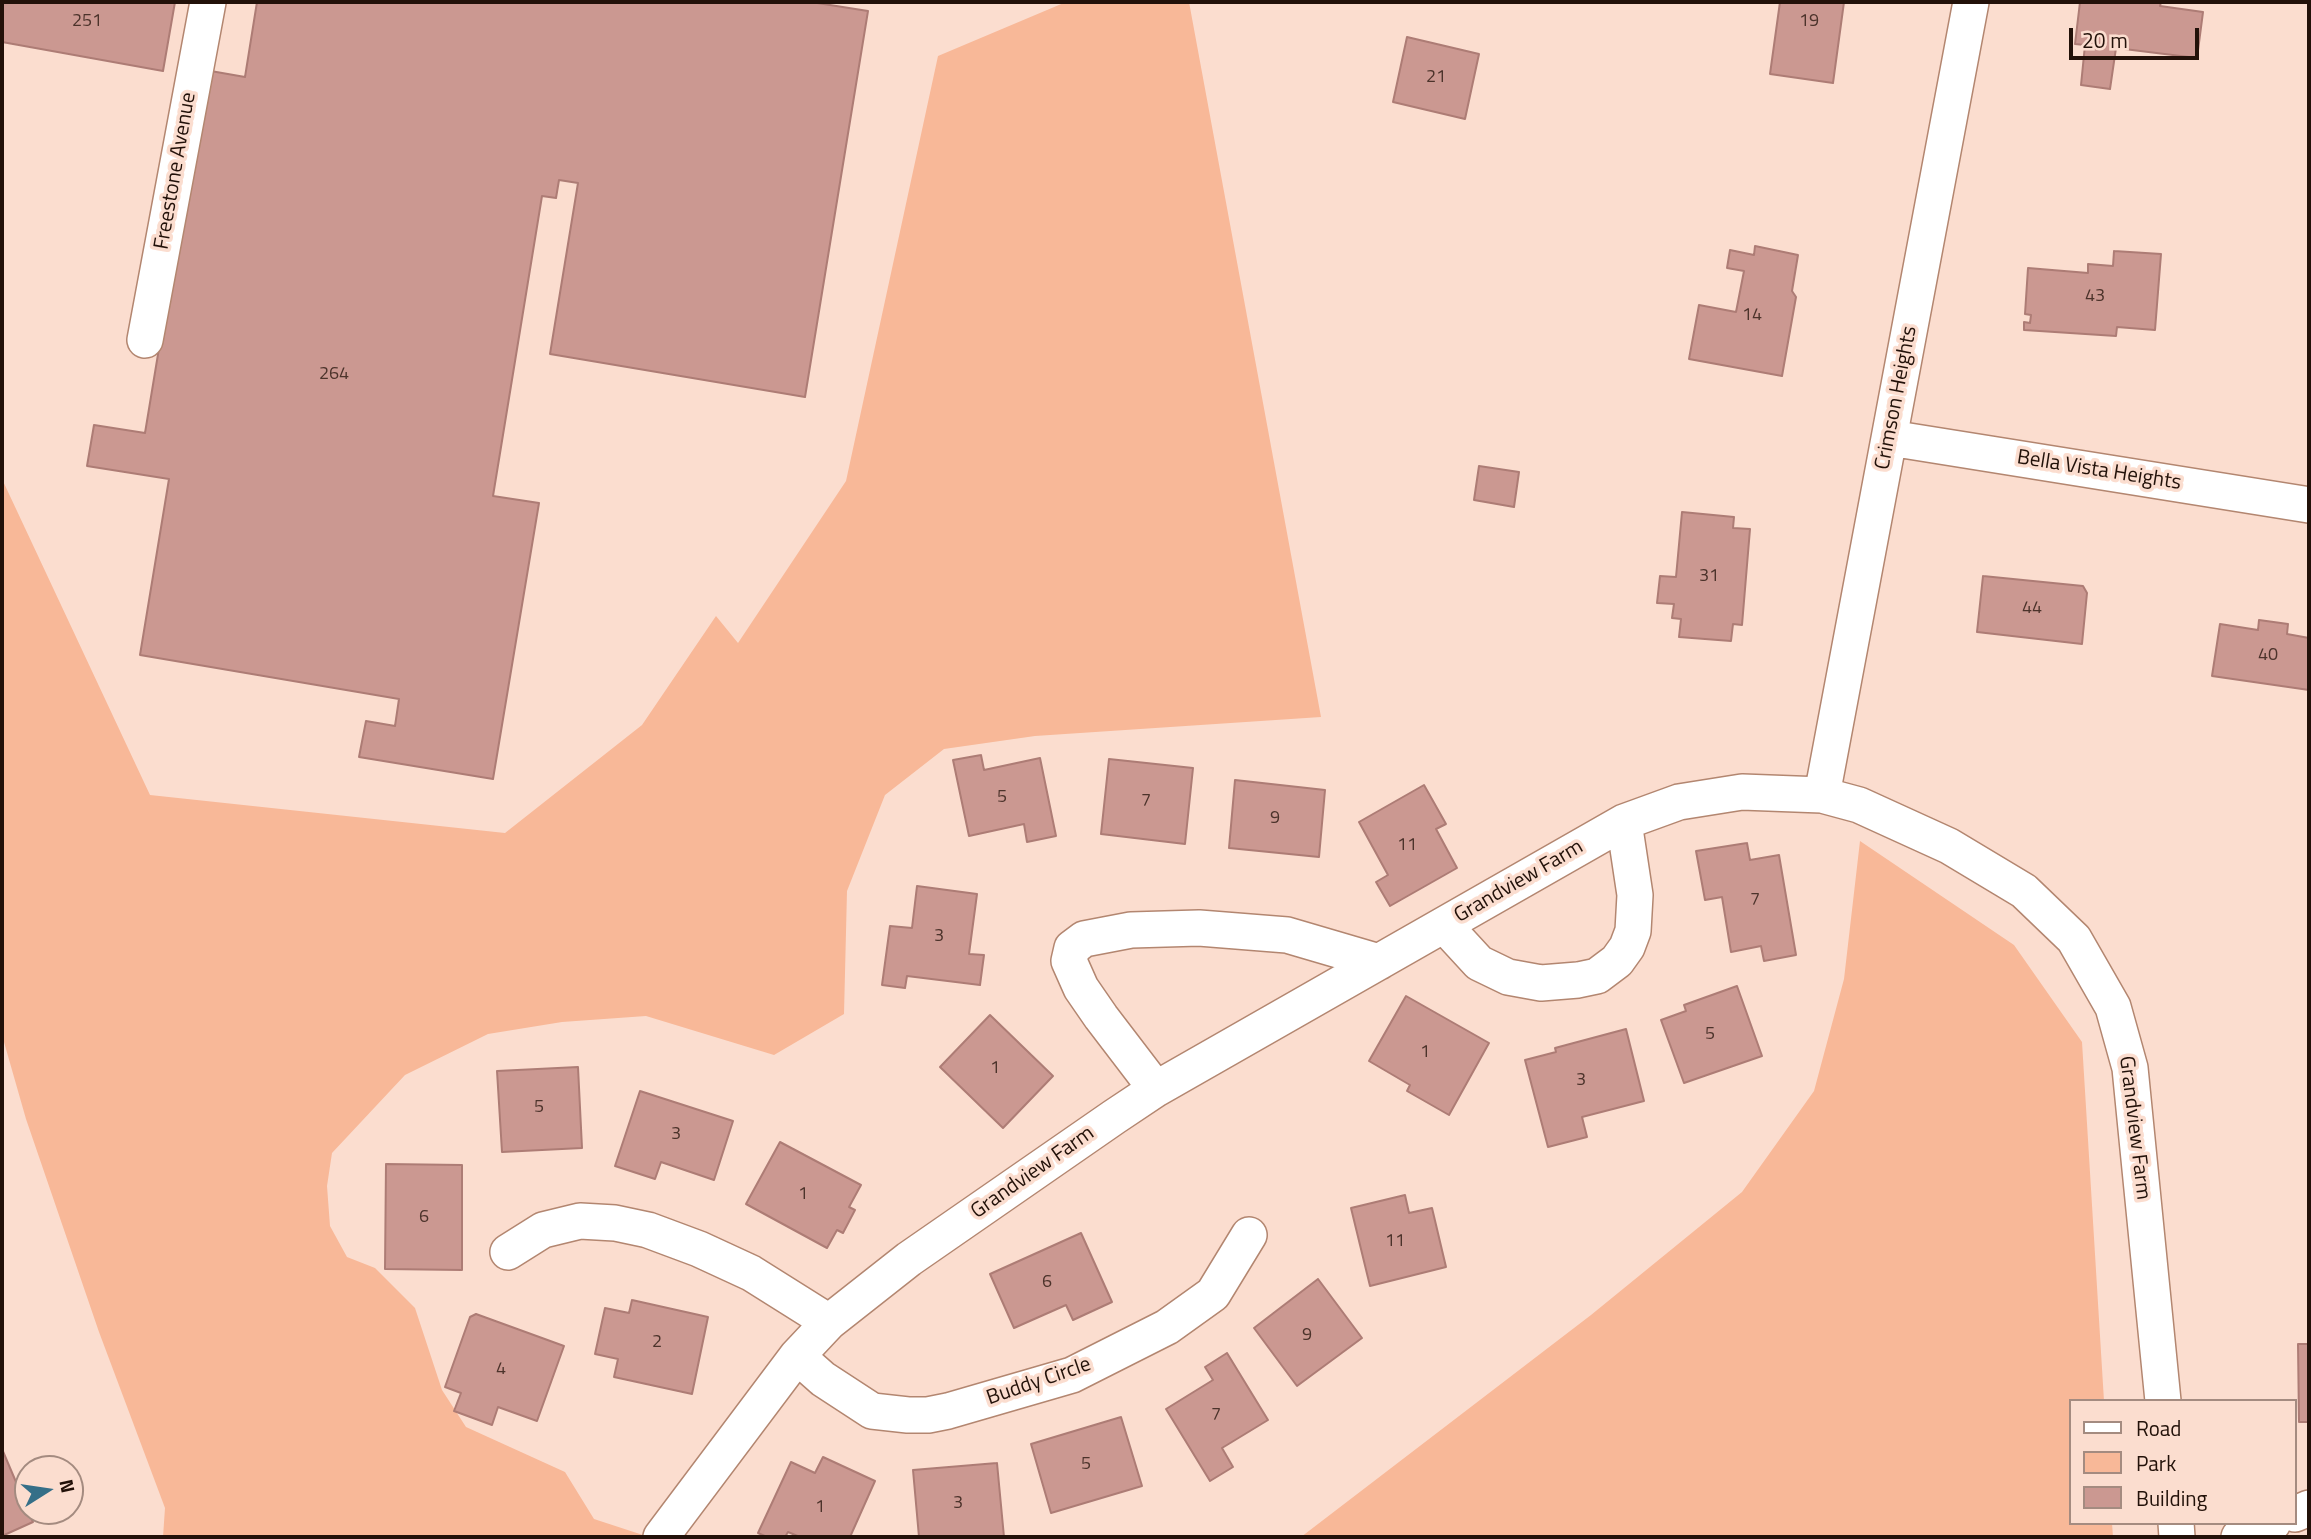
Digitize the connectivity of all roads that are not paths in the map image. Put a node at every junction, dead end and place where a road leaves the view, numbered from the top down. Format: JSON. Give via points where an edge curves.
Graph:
{"nodes":[{"id":1,"x":208,"y":2,"type":"edge"},
{"id":2,"x":1971,"y":2,"type":"edge"},
{"id":3,"x":145,"y":341,"type":"dead end"},
{"id":4,"x":1890,"y":438,"type":"junction"},
{"id":5,"x":2309,"y":505,"type":"edge"},
{"id":6,"x":1822,"y":795,"type":"junction"},
{"id":7,"x":1624,"y":822,"type":"junction"},
{"id":8,"x":1444,"y":925,"type":"junction"},
{"id":9,"x":1378,"y":962,"type":"junction"},
{"id":10,"x":1156,"y":1089,"type":"junction"},
{"id":11,"x":1249,"y":1235,"type":"dead end"},
{"id":12,"x":508,"y":1251,"type":"dead end"},
{"id":13,"x":829,"y":1322,"type":"junction"},
{"id":14,"x":797,"y":1356,"type":"junction"},
{"id":15,"x":2163,"y":1399,"type":"edge"},
{"id":16,"x":2268,"y":1525,"type":"edge"},
{"id":17,"x":661,"y":1537,"type":"edge"},
{"id":18,"x":2239,"y":1537,"type":"edge"}],
"edges":[{"from":1,"to":3,"type":"street","name":"Freestone Avenue"},
{"from":2,"to":4,"type":"street","name":"Crimson Heights"},
{"from":4,"to":5,"type":"street","name":"Bella Vista Heights"},
{"from":4,"to":6,"type":"street","name":"Crimson Heights"},
{"from":6,"to":7,"type":"street","name":"Grandview Farm","via":[[1742,792],[1679,802]]},
{"from":6,"to":15,"type":"street","name":"Grandview Farm","via":[[1859,805],[1949,846],[2024,891],[2074,939],[2113,1007],[2130,1068]]},
{"from":7,"to":8,"type":"street","name":"Grandview Farm"},
{"from":7,"to":8,"type":"street","via":[[1635,895],[1633,931],[1617,961],[1597,976],[1541,983],[1508,977],[1479,963]]},
{"from":8,"to":9,"type":"street","name":"Grandview Farm"},
{"from":9,"to":10,"type":"street","name":"Grandview Farm"},
{"from":9,"to":10,"type":"street","via":[[1287,936],[1199,928],[1131,930],[1084,939],[1072,948],[1069,961],[1081,988]]},
{"from":10,"to":13,"type":"street","name":"Grandview Farm","via":[[909,1259]]},
{"from":11,"to":14,"type":"street","name":"Buddy Circle","via":[[1213,1294],[1167,1327],[1072,1375],[948,1411],[928,1415],[872,1412]]},
{"from":12,"to":13,"type":"street","via":[[543,1230],[580,1221],[626,1225],[699,1249],[751,1273]]},
{"from":13,"to":14,"type":"street","name":"Grandview Farm"},
{"from":14,"to":17,"type":"street","name":"Grandview Farm"},
{"from":16,"to":18,"type":"street"}]}
